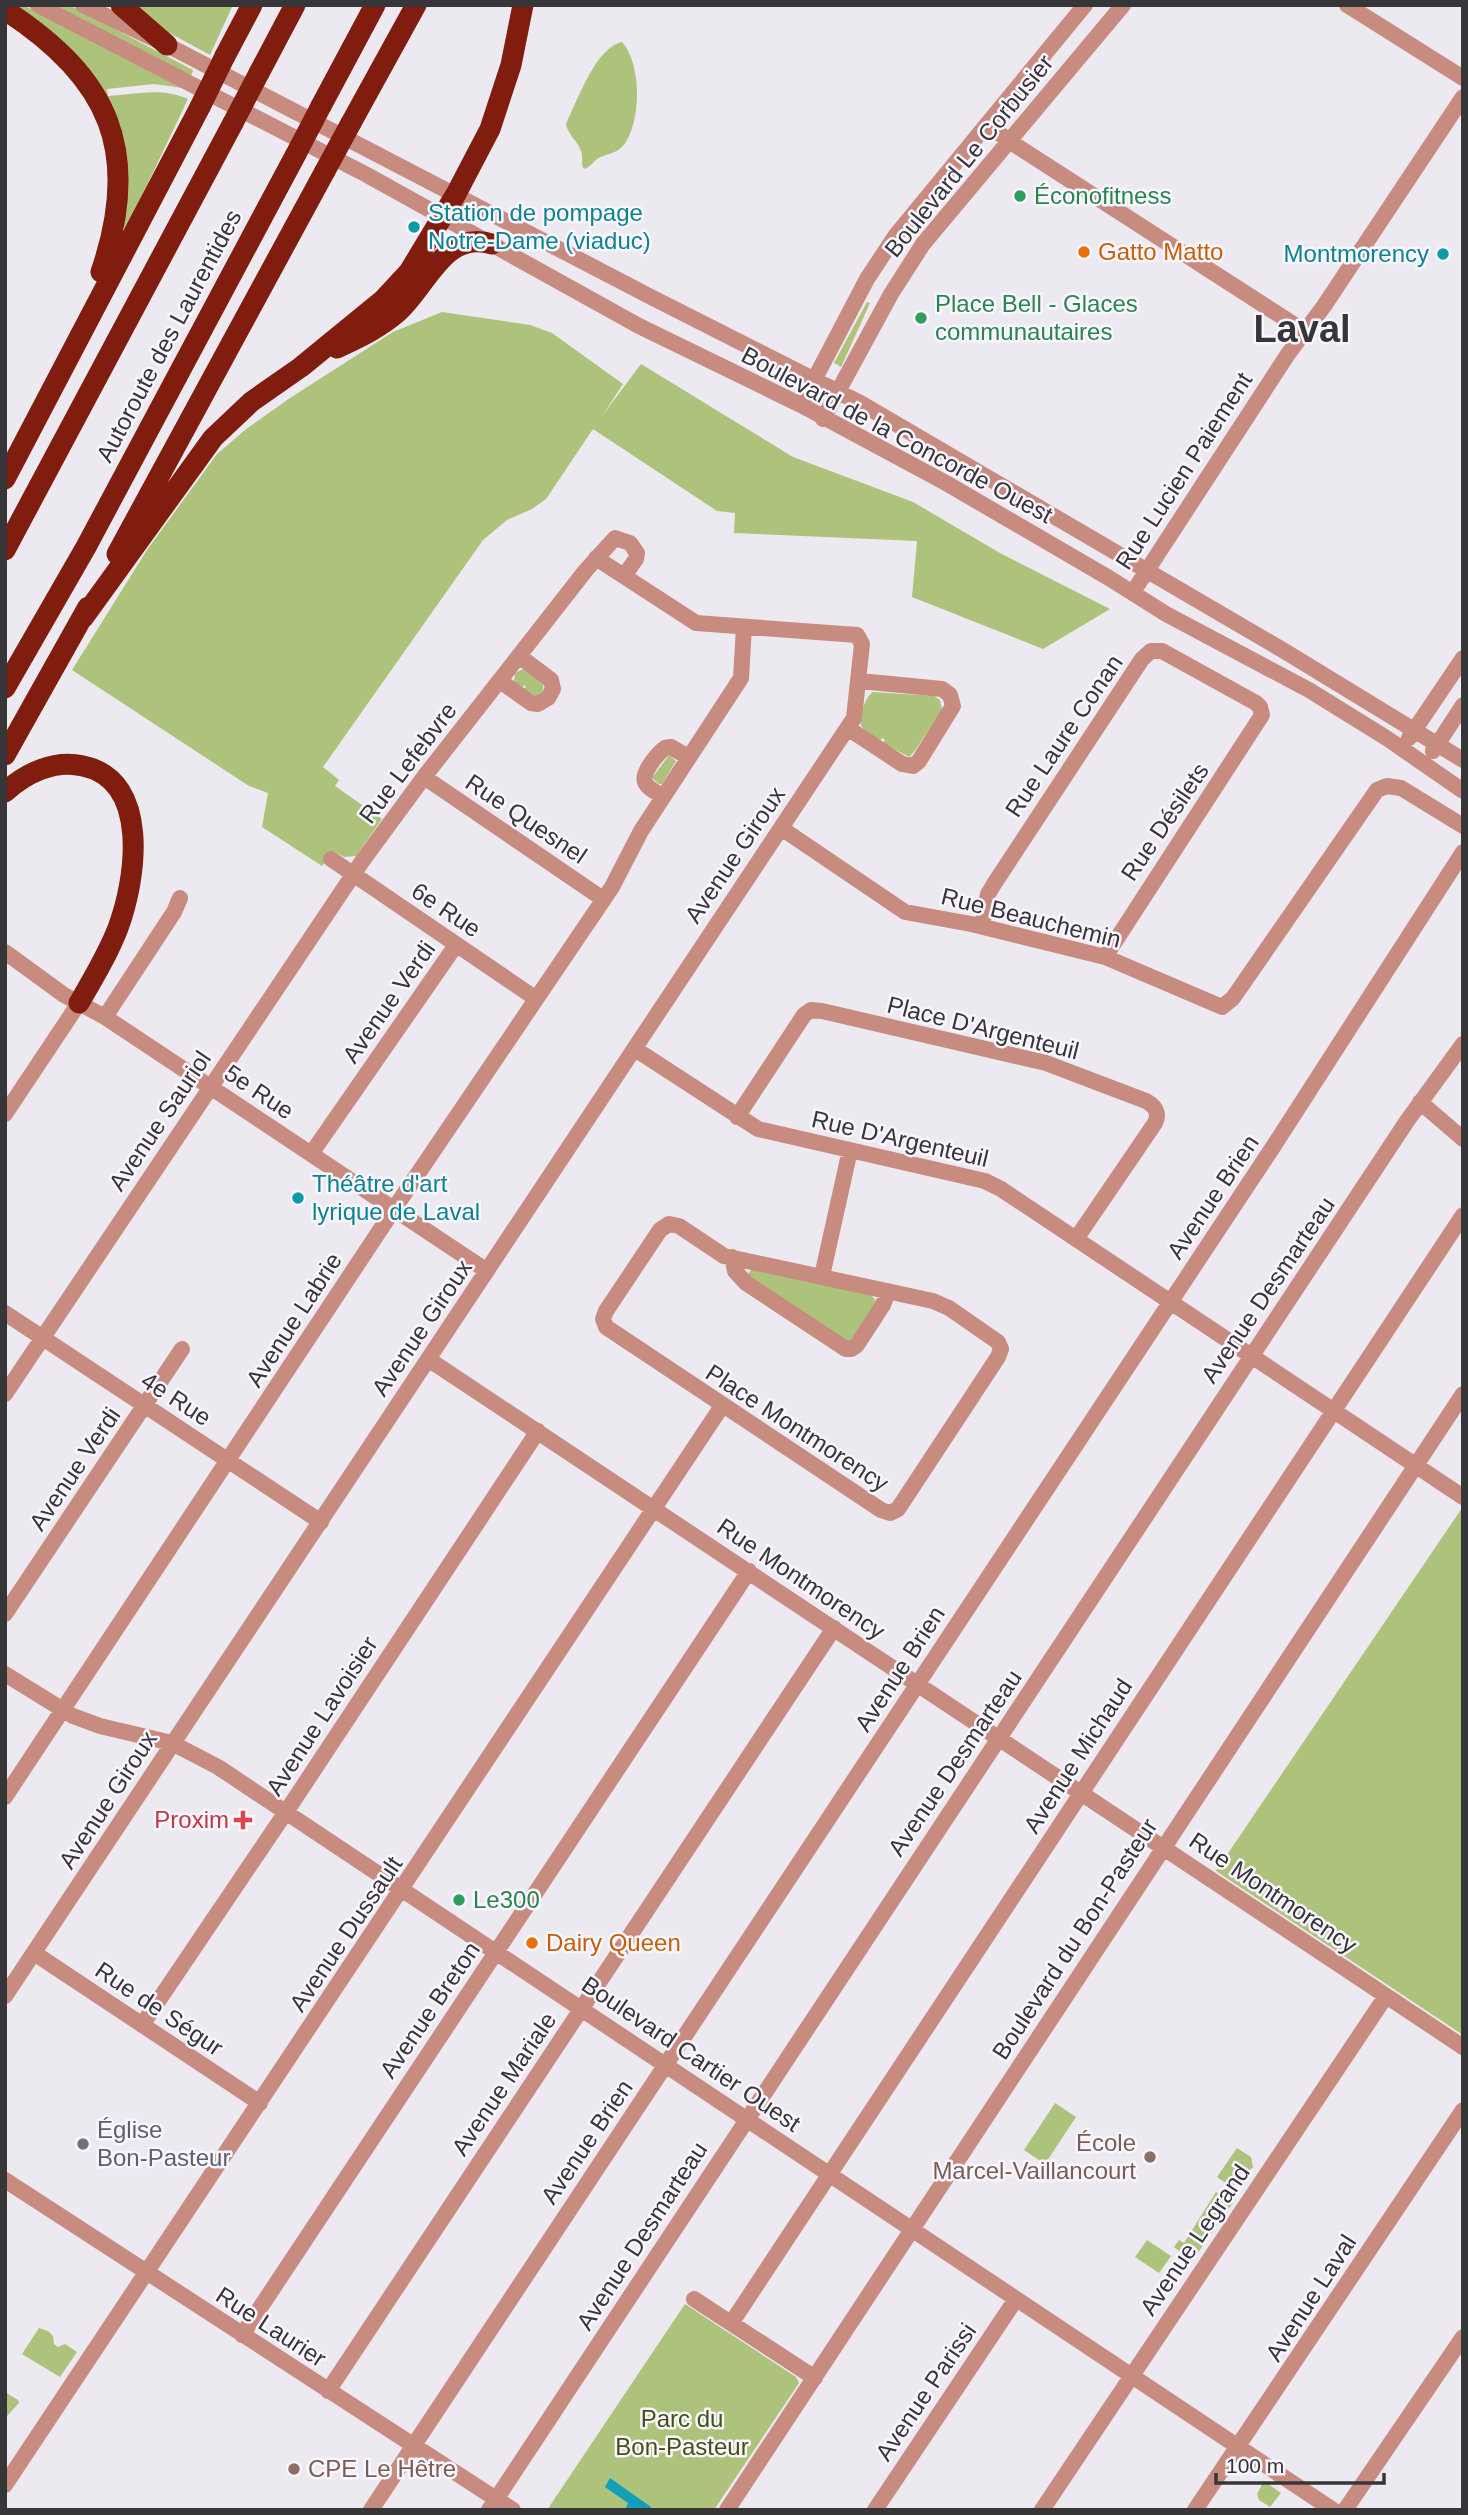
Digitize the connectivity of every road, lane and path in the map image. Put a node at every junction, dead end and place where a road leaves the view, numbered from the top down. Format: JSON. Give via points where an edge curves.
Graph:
{"nodes":[{"id":1,"x":38,"y":5,"type":"edge"},
{"id":2,"x":83,"y":5,"type":"edge"},
{"id":3,"x":121,"y":5,"type":"edge"},
{"id":4,"x":244,"y":5,"type":"edge"},
{"id":5,"x":252,"y":5,"type":"edge"},
{"id":6,"x":295,"y":5,"type":"edge"},
{"id":7,"x":375,"y":5,"type":"edge"},
{"id":8,"x":416,"y":5,"type":"edge"},
{"id":9,"x":523,"y":5,"type":"edge"},
{"id":10,"x":1085,"y":5,"type":"edge"},
{"id":11,"x":1123,"y":5,"type":"edge"},
{"id":12,"x":1347,"y":5,"type":"edge"},
{"id":13,"x":5,"y":9,"type":"edge"},
{"id":14,"x":167,"y":45,"type":"junction"},
{"id":15,"x":225,"y":56,"type":"junction"},
{"id":16,"x":1463,"y":78,"type":"edge"},
{"id":17,"x":1463,"y":97,"type":"edge"},
{"id":18,"x":314,"y":112,"type":"junction"},
{"id":19,"x":987,"y":124,"type":"junction"},
{"id":20,"x":1009,"y":141,"type":"junction"},
{"id":21,"x":296,"y":147,"type":"junction"},
{"id":22,"x":456,"y":194,"type":"junction"},
{"id":23,"x":442,"y":217,"type":"junction"},
{"id":24,"x":492,"y":244,"type":"junction"},
{"id":25,"x":1304,"y":331,"type":"junction"},
{"id":26,"x":78,"y":340,"type":"junction"},
{"id":27,"x":301,"y":367,"type":"junction"},
{"id":28,"x":814,"y":379,"type":"junction"},
{"id":29,"x":838,"y":391,"type":"junction"},
{"id":30,"x":801,"y":405,"type":"junction"},
{"id":31,"x":823,"y":419,"type":"junction"},
{"id":32,"x":5,"y":479,"type":"edge"},
{"id":33,"x":5,"y":550,"type":"edge"},
{"id":34,"x":596,"y":558,"type":"junction"},
{"id":35,"x":1147,"y":570,"type":"junction"},
{"id":36,"x":624,"y":576,"type":"junction"},
{"id":37,"x":1133,"y":592,"type":"junction"},
{"id":38,"x":83,"y":618,"type":"junction"},
{"id":39,"x":744,"y":627,"type":"junction"},
{"id":40,"x":519,"y":656,"type":"junction"},
{"id":41,"x":1463,"y":658,"type":"edge"},
{"id":42,"x":500,"y":681,"type":"junction"},
{"id":43,"x":860,"y":681,"type":"junction"},
{"id":44,"x":5,"y":688,"type":"edge"},
{"id":45,"x":1463,"y":705,"type":"edge"},
{"id":46,"x":1262,"y":712,"type":"joint"},
{"id":47,"x":849,"y":729,"type":"junction"},
{"id":48,"x":1414,"y":732,"type":"junction"},
{"id":49,"x":1437,"y":745,"type":"junction"},
{"id":50,"x":1402,"y":750,"type":"junction"},
{"id":51,"x":5,"y":755,"type":"edge"},
{"id":52,"x":688,"y":757,"type":"junction"},
{"id":53,"x":1463,"y":760,"type":"edge"},
{"id":54,"x":1423,"y":765,"type":"junction"},
{"id":55,"x":424,"y":777,"type":"junction"},
{"id":56,"x":1463,"y":791,"type":"edge"},
{"id":57,"x":5,"y":792,"type":"edge"},
{"id":58,"x":663,"y":797,"type":"junction"},
{"id":59,"x":1463,"y":826,"type":"edge"},
{"id":60,"x":781,"y":828,"type":"junction"},
{"id":61,"x":1463,"y":852,"type":"edge"},
{"id":62,"x":331,"y":859,"type":"dead end"},
{"id":63,"x":353,"y":874,"type":"junction"},
{"id":64,"x":180,"y":898,"type":"dead end"},
{"id":65,"x":603,"y":899,"type":"junction"},
{"id":66,"x":982,"y":926,"type":"junction"},
{"id":67,"x":456,"y":945,"type":"junction"},
{"id":68,"x":5,"y":952,"type":"edge"},
{"id":69,"x":1105,"y":957,"type":"junction"},
{"id":70,"x":535,"y":998,"type":"junction"},
{"id":71,"x":79,"y":1003,"type":"junction"},
{"id":72,"x":105,"y":1017,"type":"junction"},
{"id":73,"x":1463,"y":1044,"type":"edge"},
{"id":74,"x":635,"y":1049,"type":"junction"},
{"id":75,"x":210,"y":1087,"type":"junction"},
{"id":76,"x":1420,"y":1102,"type":"junction"},
{"id":77,"x":5,"y":1114,"type":"edge"},
{"id":78,"x":737,"y":1117,"type":"junction"},
{"id":79,"x":1463,"y":1139,"type":"edge"},
{"id":80,"x":850,"y":1150,"type":"junction"},
{"id":81,"x":311,"y":1154,"type":"junction"},
{"id":82,"x":394,"y":1209,"type":"junction"},
{"id":83,"x":1463,"y":1215,"type":"edge"},
{"id":84,"x":1076,"y":1239,"type":"junction"},
{"id":85,"x":732,"y":1257,"type":"junction"},
{"id":86,"x":487,"y":1271,"type":"junction"},
{"id":87,"x":822,"y":1276,"type":"junction"},
{"id":88,"x":888,"y":1291,"type":"junction"},
{"id":89,"x":1170,"y":1301,"type":"junction"},
{"id":90,"x":5,"y":1313,"type":"edge"},
{"id":91,"x":42,"y":1337,"type":"junction"},
{"id":92,"x":182,"y":1349,"type":"dead end"},
{"id":93,"x":1252,"y":1355,"type":"junction"},
{"id":94,"x":429,"y":1359,"type":"junction"},
{"id":95,"x":5,"y":1394,"type":"edge"},
{"id":96,"x":1463,"y":1394,"type":"edge"},
{"id":97,"x":144,"y":1406,"type":"junction"},
{"id":98,"x":722,"y":1406,"type":"junction"},
{"id":99,"x":1334,"y":1410,"type":"junction"},
{"id":100,"x":538,"y":1431,"type":"junction"},
{"id":101,"x":228,"y":1461,"type":"junction"},
{"id":102,"x":1416,"y":1465,"type":"junction"},
{"id":103,"x":1463,"y":1497,"type":"edge"},
{"id":104,"x":655,"y":1509,"type":"junction"},
{"id":105,"x":321,"y":1522,"type":"junction"},
{"id":106,"x":749,"y":1571,"type":"junction"},
{"id":107,"x":5,"y":1614,"type":"edge"},
{"id":108,"x":834,"y":1628,"type":"junction"},
{"id":109,"x":5,"y":1674,"type":"edge"},
{"id":110,"x":918,"y":1684,"type":"junction"},
{"id":111,"x":63,"y":1711,"type":"junction"},
{"id":112,"x":1000,"y":1738,"type":"junction"},
{"id":113,"x":172,"y":1743,"type":"junction"},
{"id":114,"x":1081,"y":1793,"type":"junction"},
{"id":115,"x":5,"y":1797,"type":"edge"},
{"id":116,"x":286,"y":1813,"type":"junction"},
{"id":117,"x":1163,"y":1847,"type":"junction"},
{"id":118,"x":402,"y":1890,"type":"junction"},
{"id":119,"x":496,"y":1952,"type":"junction"},
{"id":120,"x":34,"y":1953,"type":"junction"},
{"id":121,"x":5,"y":1996,"type":"edge"},
{"id":122,"x":1386,"y":1996,"type":"junction"},
{"id":123,"x":581,"y":2009,"type":"junction"},
{"id":124,"x":142,"y":2025,"type":"junction"},
{"id":125,"x":1463,"y":2047,"type":"edge"},
{"id":126,"x":666,"y":2065,"type":"junction"},
{"id":127,"x":260,"y":2103,"type":"junction"},
{"id":128,"x":1463,"y":2110,"type":"edge"},
{"id":129,"x":747,"y":2119,"type":"junction"},
{"id":130,"x":830,"y":2174,"type":"junction"},
{"id":131,"x":5,"y":2180,"type":"edge"},
{"id":132,"x":911,"y":2229,"type":"junction"},
{"id":133,"x":147,"y":2273,"type":"junction"},
{"id":134,"x":694,"y":2299,"type":"dead end"},
{"id":135,"x":1016,"y":2299,"type":"junction"},
{"id":136,"x":732,"y":2322,"type":"junction"},
{"id":137,"x":242,"y":2335,"type":"junction"},
{"id":138,"x":1463,"y":2337,"type":"edge"},
{"id":139,"x":1132,"y":2376,"type":"junction"},
{"id":140,"x":815,"y":2378,"type":"junction"},
{"id":141,"x":328,"y":2391,"type":"junction"},
{"id":142,"x":415,"y":2444,"type":"junction"},
{"id":143,"x":1237,"y":2447,"type":"junction"},
{"id":144,"x":5,"y":2485,"type":"edge"},
{"id":145,"x":492,"y":2504,"type":"edge"},
{"id":146,"x":371,"y":2510,"type":"edge"},
{"id":147,"x":513,"y":2510,"type":"edge"},
{"id":148,"x":727,"y":2510,"type":"edge"},
{"id":149,"x":875,"y":2510,"type":"edge"},
{"id":150,"x":1042,"y":2510,"type":"edge"},
{"id":151,"x":1195,"y":2510,"type":"edge"},
{"id":152,"x":1333,"y":2510,"type":"edge"},
{"id":153,"x":1345,"y":2510,"type":"edge"}],
"edges":[{"from":1,"to":21,"type":"street","name":"Boulevard de la Concorde Ouest"},
{"from":2,"to":14,"type":"street","name":"Boulevard de la Concorde Ouest"},
{"from":3,"to":14,"type":"highway"},
{"from":4,"to":15,"type":"highway"},
{"from":5,"to":15,"type":"highway"},
{"from":6,"to":33,"type":"highway","name":"Autoroute des Laurentides","bridge":true},
{"from":7,"to":18,"type":"highway","name":"Autoroute des Laurentides"},
{"from":8,"to":38,"type":"highway","bridge":true},
{"from":9,"to":22,"type":"highway","via":[[498,107]]},
{"from":10,"to":19,"type":"street","name":"Boulevard Le Corbusier"},
{"from":11,"to":20,"type":"street","name":"Boulevard Le Corbusier"},
{"from":12,"to":16,"type":"street"},
{"from":13,"to":26,"type":"highway","via":[[42,36],[84,78],[102,108],[115,144],[120,177],[118,211]]},
{"from":14,"to":18,"type":"street","name":"Boulevard de la Concorde Ouest"},
{"from":15,"to":26,"type":"highway","bridge":true},
{"from":17,"to":25,"type":"street","name":"Rue Lucien Paiement"},
{"from":18,"to":21,"type":"highway","name":"Autoroute des Laurentides","bridge":true},
{"from":18,"to":22,"type":"street","name":"Boulevard de la Concorde Ouest"},
{"from":19,"to":20,"type":"street"},
{"from":19,"to":28,"type":"street","name":"Boulevard Le Corbusier","via":[[884,251]]},
{"from":20,"to":25,"type":"street"},
{"from":20,"to":29,"type":"street","name":"Boulevard Le Corbusier","via":[[909,265]]},
{"from":21,"to":23,"type":"street","name":"Boulevard de la Concorde Ouest"},
{"from":21,"to":44,"type":"highway","name":"Autoroute des Laurentides","via":[[86,547]]},
{"from":22,"to":23,"type":"highway"},
{"from":22,"to":28,"type":"street","name":"Boulevard de la Concorde Ouest"},
{"from":23,"to":24,"type":"street","name":"Boulevard de la Concorde Ouest"},
{"from":23,"to":27,"type":"highway","via":[[398,286]]},
{"from":24,"to":27,"type":"highway","via":[[474,240],[455,246],[390,319]]},
{"from":24,"to":30,"type":"street","name":"Boulevard de la Concorde Ouest","via":[[639,326]]},
{"from":25,"to":35,"type":"street","name":"Rue Lucien Paiement"},
{"from":26,"to":32,"type":"highway"},
{"from":27,"to":38,"type":"highway","via":[[251,402],[206,446]]},
{"from":28,"to":29,"type":"street","name":"Boulevard de la Concorde Ouest"},
{"from":28,"to":30,"type":"street","name":"Boulevard Le Corbusier"},
{"from":29,"to":31,"type":"street","name":"Boulevard Le Corbusier"},
{"from":29,"to":35,"type":"street","name":"Boulevard de la Concorde Ouest"},
{"from":30,"to":31,"type":"street","name":"Boulevard de la Concorde Ouest"},
{"from":31,"to":37,"type":"street","name":"Boulevard de la Concorde Ouest","via":[[946,483]]},
{"from":34,"to":36,"type":"street"},
{"from":34,"to":36,"type":"street","name":"Rue Lefebvre","via":[[611,539],[625,539],[637,553]]},
{"from":34,"to":40,"type":"street","name":"Rue Lefebvre"},
{"from":35,"to":37,"type":"street","name":"Rue Lucien Paiement"},
{"from":35,"to":48,"type":"street","name":"Boulevard de la Concorde Ouest"},
{"from":36,"to":39,"type":"street","via":[[696,623]]},
{"from":37,"to":50,"type":"street","name":"Boulevard de la Concorde Ouest","via":[[1309,690]]},
{"from":38,"to":51,"type":"highway"},
{"from":39,"to":43,"type":"street","name":"Avenue Giroux","via":[[859,637]]},
{"from":39,"to":52,"type":"street","name":"Avenue Labrie","via":[[741,678]]},
{"from":40,"to":42,"type":"street","name":"Rue Lefebvre"},
{"from":40,"to":42,"type":"street","via":[[551,680],[548,698],[531,703]]},
{"from":41,"to":48,"type":"street"},
{"from":42,"to":55,"type":"street","name":"Rue Lefebvre"},
{"from":43,"to":47,"type":"street","name":"Avenue Giroux"},
{"from":43,"to":47,"type":"street","via":[[942,689],[951,697],[952,710],[913,766],[902,764]]},
{"from":45,"to":49,"type":"street"},
{"from":46,"to":66,"type":"street","name":"Rue Laure Conan","via":[[1256,703],[1168,654],[1148,653],[994,884]]},
{"from":46,"to":69,"type":"street","name":"Rue Désilets"},
{"from":47,"to":60,"type":"street","name":"Avenue Giroux"},
{"from":48,"to":49,"type":"street","name":"Boulevard de la Concorde Ouest"},
{"from":48,"to":50,"type":"street"},
{"from":49,"to":53,"type":"street","name":"Boulevard de la Concorde Ouest"},
{"from":49,"to":54,"type":"street"},
{"from":50,"to":54,"type":"street","name":"Boulevard de la Concorde Ouest"},
{"from":52,"to":58,"type":"street","name":"Avenue Labrie"},
{"from":52,"to":58,"type":"street","via":[[665,748],[646,773],[647,785]]},
{"from":54,"to":56,"type":"street","name":"Boulevard de la Concorde Ouest"},
{"from":55,"to":63,"type":"street","name":"Rue Lefebvre"},
{"from":55,"to":65,"type":"street","name":"Rue Quesnel"},
{"from":57,"to":71,"type":"highway","via":[[37,771],[70,764],[109,778],[127,803],[132,841],[125,903],[110,947]]},
{"from":58,"to":65,"type":"street","name":"Avenue Labrie"},
{"from":59,"to":69,"type":"street","name":"Rue Beauchemin","via":[[1403,789],[1384,786],[1373,794],[1224,1007]]},
{"from":60,"to":66,"type":"street","name":"Rue Beauchemin","via":[[900,909]]},
{"from":60,"to":74,"type":"street","name":"Avenue Giroux"},
{"from":61,"to":89,"type":"street","name":"Avenue Brien"},
{"from":62,"to":63,"type":"street","name":"6e Rue"},
{"from":63,"to":67,"type":"street","name":"6e Rue"},
{"from":63,"to":75,"type":"street","name":"Avenue Sauriol"},
{"from":64,"to":72,"type":"street"},
{"from":65,"to":70,"type":"street","name":"Avenue Labrie"},
{"from":66,"to":69,"type":"street","name":"Rue Beauchemin"},
{"from":67,"to":70,"type":"street","name":"6e Rue"},
{"from":67,"to":81,"type":"street","name":"Avenue Verdi"},
{"from":68,"to":71,"type":"street","name":"5e Rue"},
{"from":70,"to":82,"type":"street","name":"Avenue Labrie"},
{"from":71,"to":72,"type":"street","name":"5e Rue"},
{"from":71,"to":77,"type":"street"},
{"from":72,"to":75,"type":"street","name":"5e Rue"},
{"from":73,"to":76,"type":"street","name":"Avenue Desmarteau"},
{"from":74,"to":78,"type":"street","name":"Rue D'Argenteuil"},
{"from":74,"to":86,"type":"street","name":"Avenue Giroux"},
{"from":75,"to":81,"type":"street","name":"5e Rue"},
{"from":75,"to":91,"type":"street","name":"Avenue Sauriol"},
{"from":76,"to":79,"type":"street"},
{"from":76,"to":93,"type":"street","name":"Avenue Desmarteau"},
{"from":78,"to":80,"type":"street","name":"Rue D'Argenteuil","via":[[765,1132]]},
{"from":78,"to":84,"type":"street","name":"Place D'Argenteuil","via":[[811,1010],[1054,1066],[1146,1101],[1158,1114]]},
{"from":80,"to":84,"type":"street","name":"Rue D'Argenteuil","via":[[990,1183]]},
{"from":80,"to":87,"type":"street"},
{"from":81,"to":82,"type":"street","name":"5e Rue"},
{"from":82,"to":86,"type":"street","name":"5e Rue"},
{"from":82,"to":101,"type":"street","name":"Avenue Labrie"},
{"from":83,"to":99,"type":"street","name":"Avenue Michaud"},
{"from":84,"to":89,"type":"street","name":"Rue D'Argenteuil"},
{"from":85,"to":87,"type":"street","name":"Place Montmorency"},
{"from":85,"to":88,"type":"street","via":[[735,1270],[746,1283],[846,1349],[857,1345]]},
{"from":85,"to":98,"type":"street","name":"Place Montmorency","via":[[721,1255],[677,1225],[666,1225],[603,1319],[610,1331]]},
{"from":86,"to":94,"type":"street","name":"Avenue Giroux"},
{"from":87,"to":88,"type":"street","name":"Place Montmorency"},
{"from":88,"to":98,"type":"street","name":"Place Montmorency","via":[[942,1304],[1001,1347],[896,1511],[881,1510]]},
{"from":89,"to":93,"type":"street","name":"Rue D'Argenteuil"},
{"from":89,"to":110,"type":"street","name":"Avenue Brien"},
{"from":90,"to":91,"type":"street","name":"4e Rue"},
{"from":91,"to":95,"type":"street","name":"Avenue Sauriol"},
{"from":91,"to":97,"type":"street","name":"4e Rue"},
{"from":92,"to":97,"type":"street","name":"Avenue Verdi"},
{"from":93,"to":99,"type":"street","name":"Rue D'Argenteuil"},
{"from":93,"to":112,"type":"street","name":"Avenue Desmarteau"},
{"from":94,"to":100,"type":"street","name":"Rue Montmorency"},
{"from":94,"to":105,"type":"street","name":"Avenue Giroux"},
{"from":96,"to":102,"type":"street","name":"Boulevard du Bon-Pasteur"},
{"from":97,"to":101,"type":"street","name":"4e Rue"},
{"from":97,"to":107,"type":"street","name":"Avenue Verdi"},
{"from":98,"to":104,"type":"street","name":"Avenue Dussault"},
{"from":99,"to":102,"type":"street","name":"Rue D'Argenteuil"},
{"from":99,"to":114,"type":"street","name":"Avenue Michaud"},
{"from":100,"to":104,"type":"street","name":"Rue Montmorency"},
{"from":100,"to":116,"type":"street","name":"Avenue Lavoisier"},
{"from":101,"to":105,"type":"street","name":"4e Rue"},
{"from":101,"to":111,"type":"street","name":"Avenue Labrie"},
{"from":102,"to":103,"type":"street","name":"Rue D'Argenteuil"},
{"from":102,"to":117,"type":"street","name":"Boulevard du Bon-Pasteur"},
{"from":104,"to":106,"type":"street","name":"Rue Montmorency"},
{"from":104,"to":118,"type":"street","name":"Avenue Dussault"},
{"from":105,"to":113,"type":"street","name":"Avenue Giroux"},
{"from":106,"to":108,"type":"street","name":"Rue Montmorency"},
{"from":106,"to":119,"type":"street","name":"Avenue Breton"},
{"from":108,"to":110,"type":"street","name":"Rue Montmorency"},
{"from":108,"to":123,"type":"street","name":"Avenue Mariale"},
{"from":109,"to":111,"type":"street","name":"Boulevard Cartier Ouest"},
{"from":110,"to":112,"type":"street","name":"Rue Montmorency"},
{"from":110,"to":126,"type":"street","name":"Avenue Brien"},
{"from":111,"to":113,"type":"street","name":"Boulevard Cartier Ouest","via":[[100,1726]]},
{"from":111,"to":115,"type":"street","name":"Avenue Labrie"},
{"from":112,"to":114,"type":"street","name":"Rue Montmorency"},
{"from":112,"to":129,"type":"street","name":"Avenue Desmarteau"},
{"from":113,"to":116,"type":"street","name":"Boulevard Cartier Ouest","via":[[210,1762]]},
{"from":113,"to":120,"type":"street","name":"Avenue Giroux"},
{"from":114,"to":117,"type":"street","name":"Rue Montmorency"},
{"from":114,"to":130,"type":"street","name":"Avenue Michaud"},
{"from":116,"to":118,"type":"street","name":"Boulevard Cartier Ouest"},
{"from":116,"to":124,"type":"street","name":"Avenue Lavoisier"},
{"from":117,"to":122,"type":"street","name":"Rue Montmorency"},
{"from":117,"to":132,"type":"street","name":"Boulevard du Bon-Pasteur"},
{"from":118,"to":119,"type":"street","name":"Boulevard Cartier Ouest"},
{"from":118,"to":127,"type":"street","name":"Avenue Dussault"},
{"from":119,"to":123,"type":"street","name":"Boulevard Cartier Ouest"},
{"from":119,"to":137,"type":"street","name":"Avenue Breton"},
{"from":120,"to":121,"type":"street","name":"Avenue Giroux"},
{"from":120,"to":124,"type":"street","name":"Rue de Ségur"},
{"from":122,"to":125,"type":"street","name":"Rue Montmorency"},
{"from":122,"to":139,"type":"street","name":"Avenue Legrand"},
{"from":123,"to":126,"type":"street","name":"Boulevard Cartier Ouest"},
{"from":123,"to":141,"type":"street","name":"Avenue Mariale"},
{"from":124,"to":127,"type":"street","name":"Rue de Ségur"},
{"from":126,"to":129,"type":"street","name":"Boulevard Cartier Ouest"},
{"from":126,"to":142,"type":"street","name":"Avenue Brien"},
{"from":127,"to":133,"type":"street","name":"Avenue Dussault"},
{"from":128,"to":143,"type":"street","name":"Avenue Laval"},
{"from":129,"to":130,"type":"street","name":"Boulevard Cartier Ouest"},
{"from":129,"to":145,"type":"street","name":"Avenue Desmarteau"},
{"from":130,"to":132,"type":"street","name":"Boulevard Cartier Ouest"},
{"from":130,"to":136,"type":"street","name":"Avenue Michaud"},
{"from":131,"to":133,"type":"street","name":"Rue Laurier"},
{"from":132,"to":135,"type":"street","name":"Boulevard Cartier Ouest"},
{"from":132,"to":140,"type":"street","name":"Boulevard du Bon-Pasteur"},
{"from":133,"to":137,"type":"street","name":"Rue Laurier"},
{"from":133,"to":144,"type":"street","name":"Avenue Dussault"},
{"from":134,"to":136,"type":"street"},
{"from":135,"to":139,"type":"street","name":"Boulevard Cartier Ouest"},
{"from":135,"to":149,"type":"street","name":"Avenue Parissi"},
{"from":136,"to":140,"type":"street"},
{"from":137,"to":141,"type":"street","name":"Rue Laurier"},
{"from":138,"to":153,"type":"street"},
{"from":139,"to":143,"type":"street","name":"Boulevard Cartier Ouest"},
{"from":139,"to":150,"type":"street","name":"Avenue Legrand"},
{"from":140,"to":148,"type":"street","name":"Boulevard du Bon-Pasteur"},
{"from":141,"to":142,"type":"street","name":"Rue Laurier"},
{"from":142,"to":145,"type":"street","name":"Rue Laurier"},
{"from":142,"to":146,"type":"street","name":"Avenue Brien"},
{"from":143,"to":151,"type":"street","name":"Avenue Laval"},
{"from":143,"to":152,"type":"street","name":"Boulevard Cartier Ouest"},
{"from":145,"to":147,"type":"street","name":"Rue Laurier"}]}
